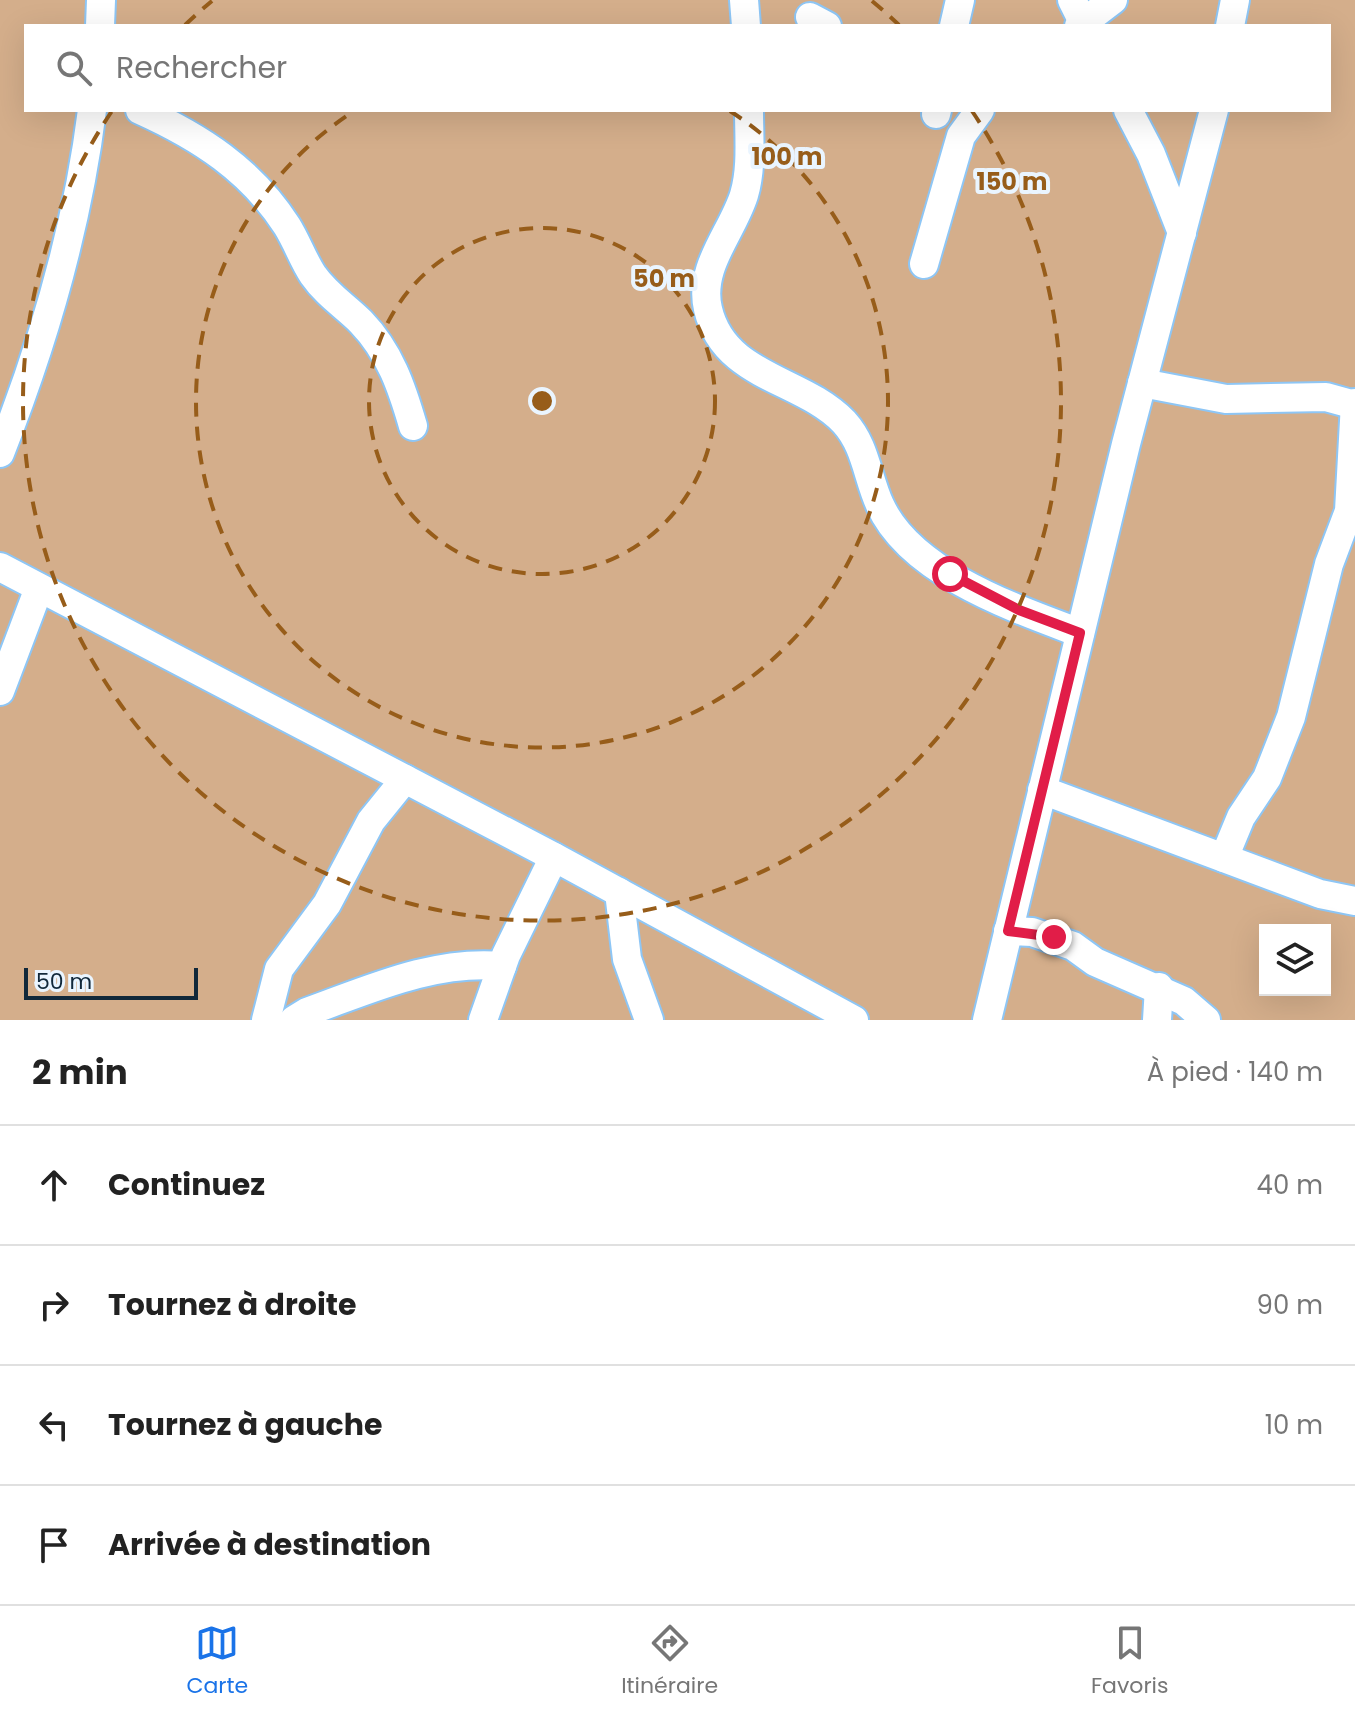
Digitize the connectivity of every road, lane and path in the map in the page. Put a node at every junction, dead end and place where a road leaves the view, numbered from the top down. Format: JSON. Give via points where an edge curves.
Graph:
{"nodes":[{"id":1,"x":101,"y":0,"type":"edge"},
{"id":2,"x":744,"y":0,"type":"edge"},
{"id":3,"x":960,"y":0,"type":"edge"},
{"id":4,"x":1113,"y":0,"type":"edge"},
{"id":5,"x":1235,"y":0,"type":"edge"},
{"id":6,"x":1080,"y":19,"type":"edge"},
{"id":7,"x":100,"y":24,"type":"edge"},
{"id":8,"x":746,"y":24,"type":"edge"},
{"id":9,"x":954,"y":24,"type":"edge"},
{"id":10,"x":1230,"y":24,"type":"edge"},
{"id":11,"x":92,"y":112,"type":"edge"},
{"id":12,"x":144,"y":112,"type":"edge"},
{"id":13,"x":749,"y":112,"type":"edge"},
{"id":14,"x":979,"y":112,"type":"edge"},
{"id":15,"x":1129,"y":112,"type":"edge"},
{"id":16,"x":1213,"y":112,"type":"edge"},
{"id":17,"x":1182,"y":233,"type":"junction"},
{"id":18,"x":924,"y":264,"type":"dead end"},
{"id":19,"x":1142,"y":383,"type":"junction"},
{"id":20,"x":1355,"y":404,"type":"edge"},
{"id":21,"x":413,"y":426,"type":"dead end"},
{"id":22,"x":0,"y":453,"type":"edge"},
{"id":23,"x":0,"y":567,"type":"edge"},
{"id":24,"x":39,"y":588,"type":"junction"},
{"id":25,"x":1080,"y":633,"type":"junction"},
{"id":26,"x":0,"y":691,"type":"edge"},
{"id":27,"x":405,"y":779,"type":"junction"},
{"id":28,"x":1042,"y":790,"type":"junction"},
{"id":29,"x":554,"y":857,"type":"junction"},
{"id":30,"x":1224,"y":858,"type":"junction"},
{"id":31,"x":619,"y":892,"type":"junction"},
{"id":32,"x":1355,"y":901,"type":"edge"},
{"id":33,"x":1008,"y":931,"type":"junction"},
{"id":34,"x":502,"y":966,"type":"junction"},
{"id":35,"x":1159,"y":987,"type":"junction"},
{"id":36,"x":266,"y":1020,"type":"edge"},
{"id":37,"x":294,"y":1020,"type":"edge"},
{"id":38,"x":483,"y":1020,"type":"edge"},
{"id":39,"x":649,"y":1020,"type":"edge"},
{"id":40,"x":854,"y":1020,"type":"edge"},
{"id":41,"x":987,"y":1020,"type":"edge"},
{"id":42,"x":1157,"y":1020,"type":"edge"},
{"id":43,"x":1206,"y":1020,"type":"edge"}],
"edges":[{"from":1,"to":7,"type":"street"},
{"from":2,"to":8,"type":"street"},
{"from":3,"to":9,"type":"street"},
{"from":4,"to":6,"type":"street"},
{"from":5,"to":10,"type":"street"},
{"from":11,"to":22,"type":"street","via":[[62,271],[35,364]]},
{"from":12,"to":21,"type":"street","via":[[209,145],[264,195],[313,275],[388,356]]},
{"from":13,"to":25,"type":"street","via":[[745,193],[710,267],[706,290],[708,309],[724,342],[737,359],[842,420],[867,460],[891,525],[927,561],[1019,610]]},
{"from":14,"to":18,"type":"street","via":[[961,136]]},
{"from":15,"to":17,"type":"street"},
{"from":16,"to":17,"type":"street"},
{"from":17,"to":19,"type":"street"},
{"from":19,"to":20,"type":"street","via":[[1226,399],[1326,397]]},
{"from":19,"to":25,"type":"street"},
{"from":20,"to":30,"type":"street","via":[[1349,511],[1329,564],[1291,717],[1267,778],[1241,817]]},
{"from":23,"to":24,"type":"street"},
{"from":24,"to":26,"type":"street"},
{"from":24,"to":27,"type":"street"},
{"from":25,"to":28,"type":"street"},
{"from":27,"to":29,"type":"street"},
{"from":27,"to":36,"type":"street","via":[[371,821],[327,904],[279,969]]},
{"from":28,"to":30,"type":"street"},
{"from":28,"to":33,"type":"street"},
{"from":29,"to":31,"type":"street"},
{"from":29,"to":34,"type":"street"},
{"from":30,"to":32,"type":"street","via":[[1320,894]]},
{"from":31,"to":39,"type":"street","via":[[627,959]]},
{"from":31,"to":40,"type":"street"},
{"from":33,"to":35,"type":"street","via":[[1054,937],[1095,962]]},
{"from":33,"to":41,"type":"street"},
{"from":34,"to":37,"type":"street","via":[[455,965],[416,974]]},
{"from":34,"to":38,"type":"street"},
{"from":35,"to":42,"type":"street"},
{"from":35,"to":43,"type":"street"}]}
